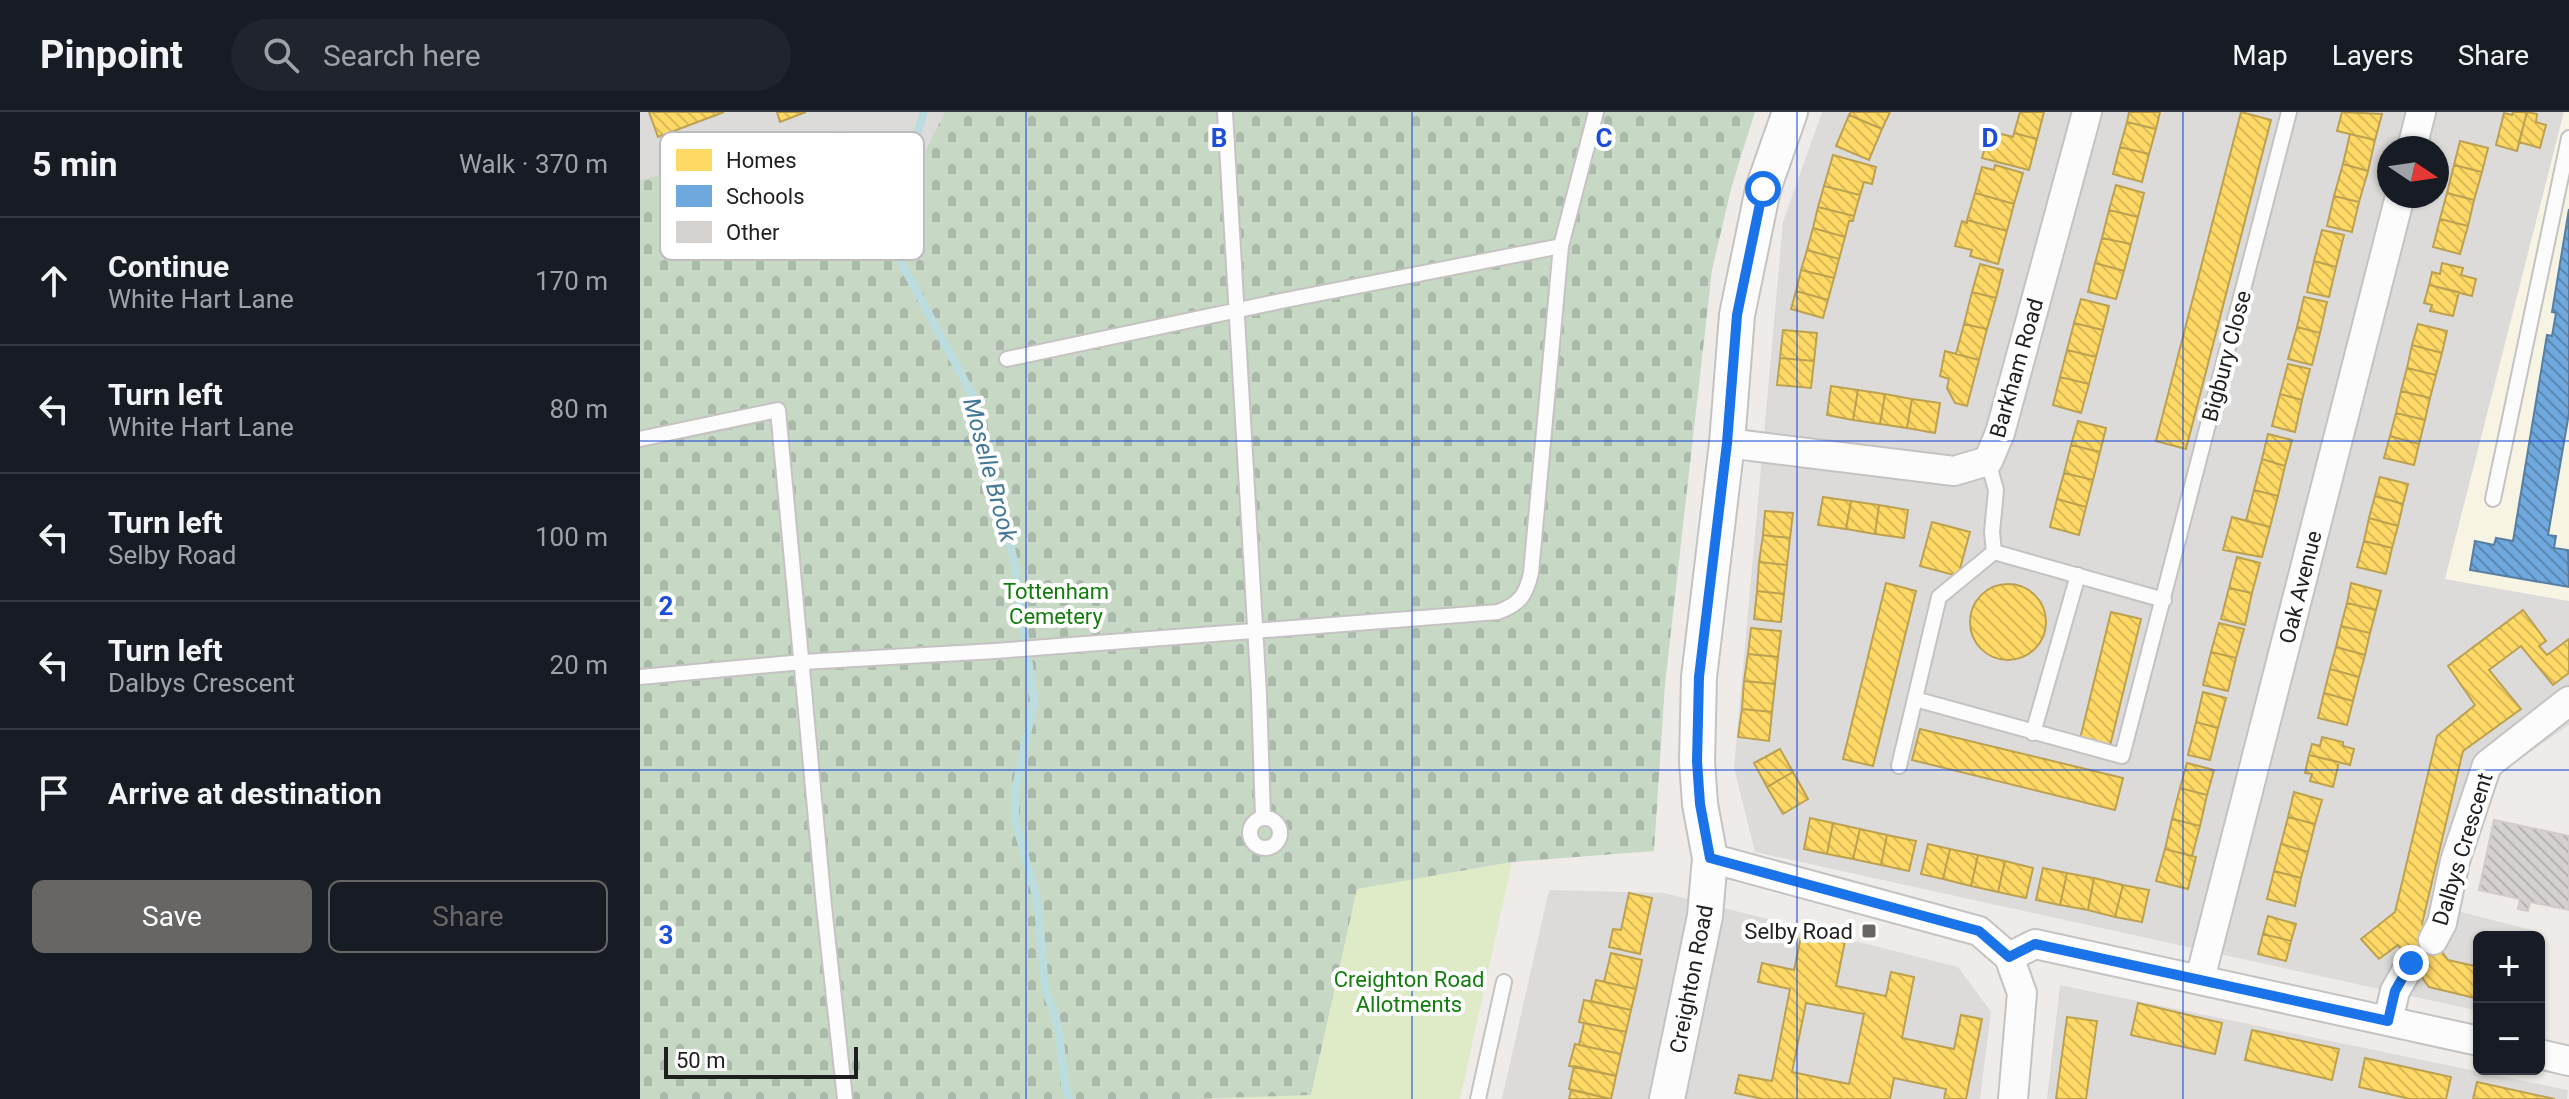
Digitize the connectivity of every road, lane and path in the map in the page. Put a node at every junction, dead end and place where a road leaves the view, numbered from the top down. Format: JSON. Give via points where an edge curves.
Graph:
{"nodes":[{"id":1,"x":1225,"y":112,"type":"edge"},
{"id":2,"x":1596,"y":112,"type":"edge"},
{"id":3,"x":1790,"y":112,"type":"edge"},
{"id":4,"x":2087,"y":112,"type":"edge"},
{"id":5,"x":2289,"y":112,"type":"edge"},
{"id":6,"x":2421,"y":112,"type":"edge"},
{"id":7,"x":2415,"y":136,"type":"edge"},
{"id":8,"x":2569,"y":138,"type":"edge"},
{"id":9,"x":2397,"y":208,"type":"edge"},
{"id":10,"x":1561,"y":246,"type":"junction"},
{"id":11,"x":1236,"y":311,"type":"junction"},
{"id":12,"x":1007,"y":359,"type":"dead end"},
{"id":13,"x":640,"y":439,"type":"edge"},
{"id":14,"x":1727,"y":443,"type":"junction"},
{"id":15,"x":1988,"y":461,"type":"junction"},
{"id":16,"x":2493,"y":499,"type":"dead end"},
{"id":17,"x":1994,"y":552,"type":"junction"},
{"id":18,"x":2078,"y":575,"type":"junction"},
{"id":19,"x":2164,"y":600,"type":"junction"},
{"id":20,"x":1254,"y":631,"type":"junction"},
{"id":21,"x":803,"y":662,"type":"junction"},
{"id":22,"x":640,"y":677,"type":"edge"},
{"id":23,"x":1915,"y":699,"type":"junction"},
{"id":24,"x":2569,"y":701,"type":"edge"},
{"id":25,"x":2033,"y":733,"type":"junction"},
{"id":26,"x":1899,"y":766,"type":"dead end"},
{"id":27,"x":1263,"y":817,"type":"dead end"},
{"id":28,"x":1710,"y":858,"type":"junction"},
{"id":29,"x":2433,"y":940,"type":"dead end"},
{"id":30,"x":2009,"y":957,"type":"junction"},
{"id":31,"x":2411,"y":963,"type":"dead end"},
{"id":32,"x":2200,"y":979,"type":"junction"},
{"id":33,"x":1504,"y":982,"type":"dead end"},
{"id":34,"x":2388,"y":1021,"type":"junction"},
{"id":35,"x":2473,"y":1040,"type":"edge"},
{"id":36,"x":2545,"y":1055,"type":"edge"},
{"id":37,"x":2569,"y":1061,"type":"edge"},
{"id":38,"x":845,"y":1099,"type":"edge"},
{"id":39,"x":1478,"y":1099,"type":"edge"},
{"id":40,"x":1667,"y":1099,"type":"edge"},
{"id":41,"x":2013,"y":1099,"type":"edge"}],
"edges":[{"from":1,"to":11,"type":"lane"},
{"from":2,"to":10,"type":"lane"},
{"from":3,"to":14,"type":"street","name":"Creighton Road","via":[[1763,189],[1737,315]]},
{"from":4,"to":15,"type":"street","name":"Barkham Road"},
{"from":5,"to":19,"type":"lane","name":"Bigbury Close"},
{"from":6,"to":7,"type":"street"},
{"from":8,"to":16,"type":"lane"},
{"from":9,"to":32,"type":"street","name":"Oak Avenue"},
{"from":10,"to":11,"type":"lane"},
{"from":10,"to":20,"type":"lane","via":[[1531,573],[1516,606],[1498,612]]},
{"from":11,"to":12,"type":"lane"},
{"from":11,"to":20,"type":"lane"},
{"from":13,"to":21,"type":"lane","via":[[778,410]]},
{"from":14,"to":15,"type":"street","name":"Barkham Road","via":[[1954,471]]},
{"from":14,"to":28,"type":"street","name":"Creighton Road","via":[[1699,677],[1697,761]]},
{"from":15,"to":17,"type":"lane","via":[[1996,490]]},
{"from":17,"to":18,"type":"lane"},
{"from":17,"to":23,"type":"lane","via":[[1939,597]]},
{"from":18,"to":19,"type":"lane"},
{"from":18,"to":25,"type":"lane"},
{"from":19,"to":25,"type":"lane","name":"Bigbury Close","via":[[2122,756]]},
{"from":20,"to":21,"type":"lane"},
{"from":20,"to":27,"type":"lane"},
{"from":21,"to":22,"type":"lane"},
{"from":21,"to":38,"type":"lane"},
{"from":23,"to":25,"type":"lane","name":"Bigbury Close"},
{"from":23,"to":26,"type":"lane"},
{"from":24,"to":29,"type":"street","name":"Dalbys Crescent","via":[[2487,765]]},
{"from":28,"to":30,"type":"street","via":[[1979,931]]},
{"from":28,"to":40,"type":"street","name":"Creighton Road","via":[[1705,916]]},
{"from":30,"to":32,"type":"street","via":[[2035,944]]},
{"from":30,"to":41,"type":"street","via":[[2022,993]]},
{"from":31,"to":34,"type":"street","via":[[2395,991]]},
{"from":32,"to":34,"type":"street"},
{"from":33,"to":39,"type":"lane"},
{"from":34,"to":35,"type":"street"},
{"from":36,"to":37,"type":"street"}]}
